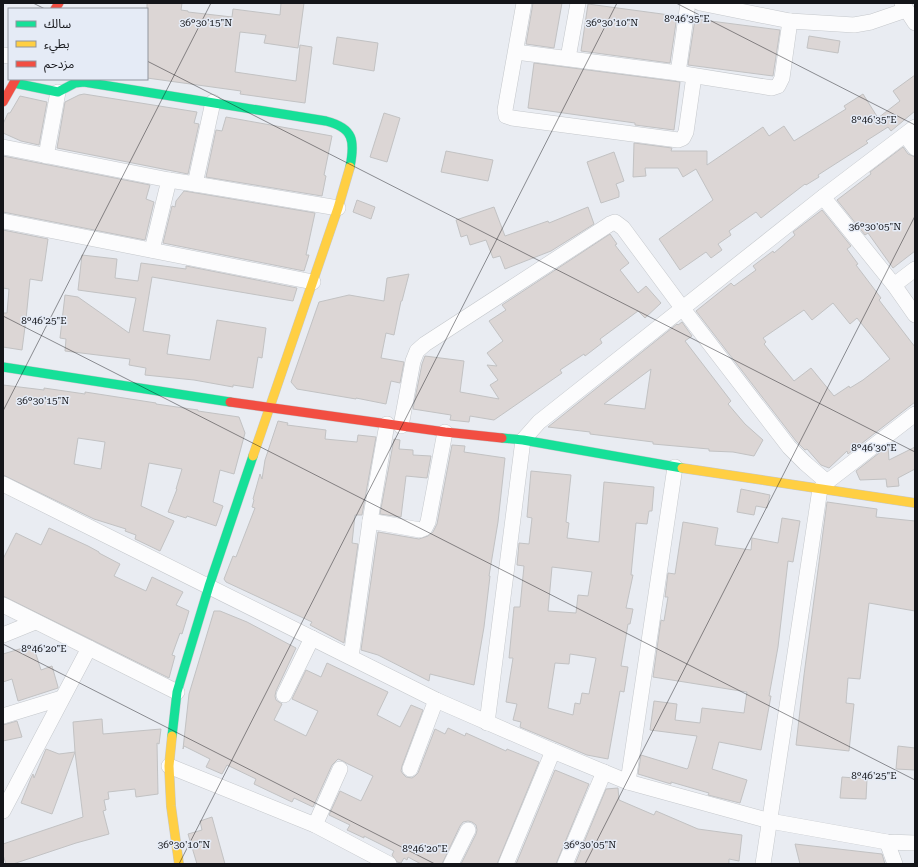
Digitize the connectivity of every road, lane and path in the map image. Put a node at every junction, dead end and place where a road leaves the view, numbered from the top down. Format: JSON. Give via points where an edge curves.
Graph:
{"nodes":[{"id":1,"x":524,"y":3,"type":"edge"},
{"id":2,"x":578,"y":3,"type":"edge"},
{"id":3,"x":688,"y":3,"type":"edge"},
{"id":4,"x":700,"y":3,"type":"edge"},
{"id":5,"x":904,"y":6,"type":"edge"},
{"id":6,"x":790,"y":21,"type":"junction"},
{"id":7,"x":915,"y":22,"type":"edge"},
{"id":8,"x":516,"y":52,"type":"junction"},
{"id":9,"x":568,"y":58,"type":"junction"},
{"id":10,"x":678,"y":73,"type":"junction"},
{"id":11,"x":694,"y":76,"type":"junction"},
{"id":12,"x":15,"y":81,"type":"edge"},
{"id":13,"x":58,"y":92,"type":"junction"},
{"id":14,"x":3,"y":102,"type":"edge"},
{"id":15,"x":213,"y":102,"type":"junction"},
{"id":16,"x":910,"y":131,"type":"edge"},
{"id":17,"x":3,"y":147,"type":"edge"},
{"id":18,"x":915,"y":148,"type":"edge"},
{"id":19,"x":46,"y":156,"type":"junction"},
{"id":20,"x":169,"y":180,"type":"junction"},
{"id":21,"x":195,"y":184,"type":"junction"},
{"id":22,"x":823,"y":197,"type":"junction"},
{"id":23,"x":338,"y":208,"type":"junction"},
{"id":24,"x":3,"y":221,"type":"edge"},
{"id":25,"x":152,"y":250,"type":"junction"},
{"id":26,"x":915,"y":269,"type":"edge"},
{"id":27,"x":313,"y":282,"type":"junction"},
{"id":28,"x":894,"y":285,"type":"junction"},
{"id":29,"x":683,"y":309,"type":"junction"},
{"id":30,"x":915,"y":315,"type":"edge"},
{"id":31,"x":3,"y":367,"type":"edge"},
{"id":32,"x":269,"y":408,"type":"junction"},
{"id":33,"x":915,"y":414,"type":"edge"},
{"id":34,"x":394,"y":425,"type":"junction"},
{"id":35,"x":445,"y":432,"type":"junction"},
{"id":36,"x":523,"y":440,"type":"junction"},
{"id":37,"x":675,"y":467,"type":"junction"},
{"id":38,"x":3,"y":484,"type":"edge"},
{"id":39,"x":824,"y":485,"type":"junction"},
{"id":40,"x":915,"y":503,"type":"edge"},
{"id":41,"x":370,"y":521,"type":"junction"},
{"id":42,"x":209,"y":586,"type":"junction"},
{"id":43,"x":3,"y":605,"type":"edge"},
{"id":44,"x":35,"y":622,"type":"junction"},
{"id":45,"x":3,"y":635,"type":"edge"},
{"id":46,"x":312,"y":638,"type":"junction"},
{"id":47,"x":89,"y":648,"type":"junction"},
{"id":48,"x":351,"y":657,"type":"junction"},
{"id":49,"x":177,"y":692,"type":"junction"},
{"id":50,"x":284,"y":695,"type":"dead end"},
{"id":51,"x":62,"y":698,"type":"junction"},
{"id":52,"x":436,"y":700,"type":"junction"},
{"id":53,"x":3,"y":716,"type":"edge"},
{"id":54,"x":487,"y":723,"type":"junction"},
{"id":55,"x":553,"y":751,"type":"junction"},
{"id":56,"x":169,"y":766,"type":"junction"},
{"id":57,"x":340,"y":769,"type":"dead end"},
{"id":58,"x":410,"y":769,"type":"dead end"},
{"id":59,"x":604,"y":772,"type":"junction"},
{"id":60,"x":628,"y":782,"type":"junction"},
{"id":61,"x":3,"y":812,"type":"edge"},
{"id":62,"x":770,"y":822,"type":"junction"},
{"id":63,"x":315,"y":825,"type":"junction"},
{"id":64,"x":468,"y":830,"type":"dead end"},
{"id":65,"x":887,"y":842,"type":"junction"},
{"id":66,"x":915,"y":843,"type":"edge"},
{"id":67,"x":179,"y":864,"type":"edge"},
{"id":68,"x":390,"y":864,"type":"edge"},
{"id":69,"x":451,"y":864,"type":"edge"},
{"id":70,"x":506,"y":864,"type":"edge"},
{"id":71,"x":565,"y":864,"type":"edge"},
{"id":72,"x":763,"y":864,"type":"edge"},
{"id":73,"x":895,"y":864,"type":"edge"}],
"edges":[{"from":1,"to":8,"type":"street"},
{"from":2,"to":9,"type":"street"},
{"from":3,"to":10,"type":"street"},
{"from":4,"to":6,"type":"street"},
{"from":5,"to":6,"type":"street","via":[[871,22],[854,25]]},
{"from":5,"to":7,"type":"street"},
{"from":6,"to":11,"type":"street","via":[[782,78],[778,86],[772,88]]},
{"from":8,"to":9,"type":"street"},
{"from":8,"to":11,"type":"street","via":[[505,110],[506,116],[512,118],[678,140],[683,138],[686,132]]},
{"from":9,"to":10,"type":"street"},
{"from":10,"to":11,"type":"street"},
{"from":12,"to":13,"type":"street"},
{"from":12,"to":14,"type":"street"},
{"from":13,"to":15,"type":"street","via":[[75,83],[84,82]]},
{"from":13,"to":19,"type":"street"},
{"from":15,"to":21,"type":"street"},
{"from":15,"to":23,"type":"street","via":[[323,120],[337,123],[349,131],[354,145],[352,161]]},
{"from":16,"to":18,"type":"street"},
{"from":16,"to":22,"type":"street"},
{"from":17,"to":19,"type":"street"},
{"from":19,"to":20,"type":"street"},
{"from":20,"to":21,"type":"street"},
{"from":20,"to":25,"type":"street"},
{"from":21,"to":23,"type":"street"},
{"from":22,"to":28,"type":"street"},
{"from":22,"to":29,"type":"street"},
{"from":23,"to":27,"type":"street"},
{"from":24,"to":25,"type":"street"},
{"from":25,"to":27,"type":"street"},
{"from":26,"to":28,"type":"street"},
{"from":27,"to":32,"type":"street"},
{"from":28,"to":30,"type":"street"},
{"from":29,"to":34,"type":"street","via":[[624,228],[615,222],[610,224],[417,351]]},
{"from":29,"to":36,"type":"street","via":[[539,422]]},
{"from":29,"to":39,"type":"street","via":[[789,447]]},
{"from":31,"to":32,"type":"street"},
{"from":32,"to":34,"type":"street"},
{"from":32,"to":42,"type":"street"},
{"from":33,"to":39,"type":"street"},
{"from":34,"to":35,"type":"street"},
{"from":34,"to":41,"type":"street"},
{"from":35,"to":36,"type":"street"},
{"from":35,"to":41,"type":"street","via":[[425,528],[420,530]]},
{"from":36,"to":37,"type":"street"},
{"from":36,"to":54,"type":"street"},
{"from":37,"to":39,"type":"street"},
{"from":37,"to":60,"type":"street"},
{"from":38,"to":42,"type":"street"},
{"from":39,"to":40,"type":"street"},
{"from":39,"to":62,"type":"street"},
{"from":41,"to":48,"type":"street"},
{"from":42,"to":46,"type":"street"},
{"from":42,"to":49,"type":"street"},
{"from":43,"to":44,"type":"street"},
{"from":44,"to":45,"type":"street"},
{"from":44,"to":47,"type":"street"},
{"from":46,"to":48,"type":"street"},
{"from":46,"to":50,"type":"street"},
{"from":47,"to":49,"type":"street"},
{"from":47,"to":51,"type":"street"},
{"from":48,"to":52,"type":"street"},
{"from":49,"to":56,"type":"street"},
{"from":51,"to":53,"type":"street"},
{"from":51,"to":61,"type":"street"},
{"from":52,"to":54,"type":"street"},
{"from":52,"to":58,"type":"street"},
{"from":54,"to":55,"type":"street"},
{"from":55,"to":59,"type":"street"},
{"from":55,"to":70,"type":"street"},
{"from":56,"to":63,"type":"street"},
{"from":56,"to":67,"type":"street","via":[[171,806]]},
{"from":57,"to":63,"type":"street"},
{"from":59,"to":60,"type":"street"},
{"from":59,"to":71,"type":"street"},
{"from":60,"to":62,"type":"street"},
{"from":62,"to":65,"type":"street"},
{"from":62,"to":72,"type":"street"},
{"from":63,"to":68,"type":"street"},
{"from":64,"to":69,"type":"street"},
{"from":65,"to":66,"type":"street"},
{"from":65,"to":73,"type":"street"}]}
